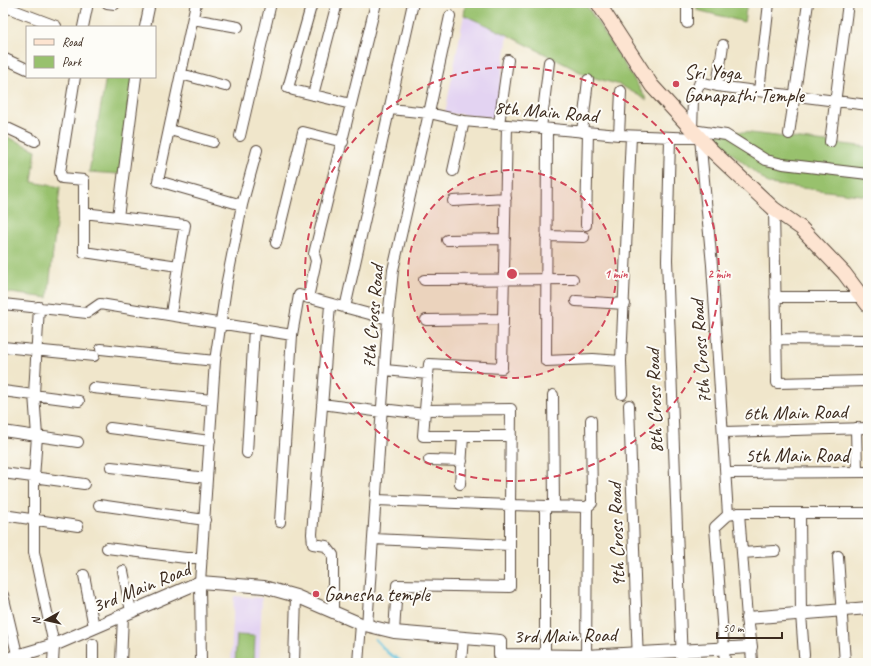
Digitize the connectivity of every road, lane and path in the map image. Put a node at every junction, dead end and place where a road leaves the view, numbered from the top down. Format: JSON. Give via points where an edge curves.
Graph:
{"nodes":[{"id":1,"x":88,"y":3,"type":"edge"},
{"id":2,"x":150,"y":3,"type":"edge"},
{"id":3,"x":196,"y":3,"type":"edge"},
{"id":4,"x":271,"y":3,"type":"edge"},
{"id":5,"x":312,"y":3,"type":"edge"},
{"id":6,"x":337,"y":3,"type":"edge"},
{"id":7,"x":375,"y":3,"type":"edge"},
{"id":8,"x":413,"y":3,"type":"edge"},
{"id":9,"x":598,"y":3,"type":"edge"},
{"id":10,"x":687,"y":3,"type":"edge"},
{"id":11,"x":769,"y":3,"type":"edge"},
{"id":12,"x":808,"y":3,"type":"edge"},
{"id":13,"x":848,"y":3,"type":"edge"},
{"id":14,"x":3,"y":6,"type":"edge"},
{"id":15,"x":450,"y":16,"type":"dead end"},
{"id":16,"x":193,"y":19,"type":"junction"},
{"id":17,"x":687,"y":23,"type":"dead end"},
{"id":18,"x":56,"y":26,"type":"edge"},
{"id":19,"x":83,"y":26,"type":"edge"},
{"id":20,"x":145,"y":26,"type":"edge"},
{"id":21,"x":238,"y":27,"type":"dead end"},
{"id":22,"x":723,"y":45,"type":"dead end"},
{"id":23,"x":3,"y":58,"type":"edge"},
{"id":24,"x":508,"y":60,"type":"dead end"},
{"id":25,"x":548,"y":62,"type":"dead end"},
{"id":26,"x":26,"y":69,"type":"edge"},
{"id":27,"x":181,"y":74,"type":"junction"},
{"id":28,"x":75,"y":78,"type":"edge"},
{"id":29,"x":136,"y":78,"type":"edge"},
{"id":30,"x":588,"y":80,"type":"dead end"},
{"id":31,"x":225,"y":86,"type":"dead end"},
{"id":32,"x":717,"y":86,"type":"junction"},
{"id":33,"x":621,"y":91,"type":"dead end"},
{"id":34,"x":759,"y":91,"type":"junction"},
{"id":35,"x":313,"y":94,"type":"junction"},
{"id":36,"x":796,"y":96,"type":"junction"},
{"id":37,"x":694,"y":99,"type":"junction"},
{"id":38,"x":835,"y":101,"type":"junction"},
{"id":39,"x":351,"y":104,"type":"junction"},
{"id":40,"x":868,"y":105,"type":"edge"},
{"id":41,"x":390,"y":109,"type":"junction"},
{"id":42,"x":430,"y":113,"type":"junction"},
{"id":43,"x":678,"y":114,"type":"junction"},
{"id":44,"x":464,"y":122,"type":"junction"},
{"id":45,"x":503,"y":125,"type":"junction"},
{"id":46,"x":3,"y":126,"type":"edge"},
{"id":47,"x":544,"y":129,"type":"junction"},
{"id":48,"x":170,"y":130,"type":"junction"},
{"id":49,"x":585,"y":132,"type":"junction"},
{"id":50,"x":696,"y":134,"type":"junction"},
{"id":51,"x":789,"y":134,"type":"dead end"},
{"id":52,"x":240,"y":136,"type":"dead end"},
{"id":53,"x":619,"y":136,"type":"junction"},
{"id":54,"x":630,"y":136,"type":"junction"},
{"id":55,"x":670,"y":138,"type":"junction"},
{"id":56,"x":35,"y":141,"type":"dead end"},
{"id":57,"x":213,"y":142,"type":"dead end"},
{"id":58,"x":343,"y":142,"type":"junction"},
{"id":59,"x":830,"y":142,"type":"dead end"},
{"id":60,"x":257,"y":150,"type":"dead end"},
{"id":61,"x":453,"y":171,"type":"dead end"},
{"id":62,"x":868,"y":174,"type":"edge"},
{"id":63,"x":506,"y":198,"type":"junction"},
{"id":64,"x":453,"y":201,"type":"dead end"},
{"id":65,"x":242,"y":205,"type":"junction"},
{"id":66,"x":774,"y":209,"type":"junction"},
{"id":67,"x":84,"y":213,"type":"junction"},
{"id":68,"x":118,"y":217,"type":"junction"},
{"id":69,"x":586,"y":224,"type":"dead end"},
{"id":70,"x":546,"y":236,"type":"junction"},
{"id":71,"x":584,"y":237,"type":"dead end"},
{"id":72,"x":505,"y":239,"type":"junction"},
{"id":73,"x":447,"y":240,"type":"dead end"},
{"id":74,"x":276,"y":243,"type":"dead end"},
{"id":75,"x":178,"y":266,"type":"junction"},
{"id":76,"x":546,"y":279,"type":"junction"},
{"id":77,"x":573,"y":279,"type":"dead end"},
{"id":78,"x":424,"y":280,"type":"dead end"},
{"id":79,"x":504,"y":281,"type":"junction"},
{"id":80,"x":775,"y":297,"type":"junction"},
{"id":81,"x":308,"y":298,"type":"junction"},
{"id":82,"x":576,"y":301,"type":"dead end"},
{"id":83,"x":865,"y":301,"type":"edge"},
{"id":84,"x":3,"y":304,"type":"edge"},
{"id":85,"x":330,"y":304,"type":"junction"},
{"id":86,"x":625,"y":304,"type":"junction"},
{"id":87,"x":39,"y":308,"type":"junction"},
{"id":88,"x":345,"y":308,"type":"junction"},
{"id":89,"x":171,"y":314,"type":"junction"},
{"id":90,"x":388,"y":318,"type":"junction"},
{"id":91,"x":503,"y":319,"type":"junction"},
{"id":92,"x":426,"y":320,"type":"dead end"},
{"id":93,"x":220,"y":322,"type":"junction"},
{"id":94,"x":254,"y":328,"type":"junction"},
{"id":95,"x":292,"y":335,"type":"junction"},
{"id":96,"x":776,"y":340,"type":"junction"},
{"id":97,"x":868,"y":340,"type":"edge"},
{"id":98,"x":3,"y":347,"type":"edge"},
{"id":99,"x":101,"y":349,"type":"dead end"},
{"id":100,"x":35,"y":352,"type":"junction"},
{"id":101,"x":94,"y":356,"type":"dead end"},
{"id":102,"x":215,"y":361,"type":"junction"},
{"id":103,"x":621,"y":361,"type":"junction"},
{"id":104,"x":385,"y":370,"type":"junction"},
{"id":105,"x":428,"y":374,"type":"junction"},
{"id":106,"x":868,"y":381,"type":"edge"},
{"id":107,"x":93,"y":388,"type":"dead end"},
{"id":108,"x":3,"y":390,"type":"edge"},
{"id":109,"x":34,"y":394,"type":"junction"},
{"id":110,"x":622,"y":394,"type":"dead end"},
{"id":111,"x":553,"y":395,"type":"dead end"},
{"id":112,"x":212,"y":400,"type":"junction"},
{"id":113,"x":79,"y":401,"type":"dead end"},
{"id":114,"x":322,"y":404,"type":"junction"},
{"id":115,"x":629,"y":405,"type":"dead end"},
{"id":116,"x":382,"y":410,"type":"junction"},
{"id":117,"x":425,"y":412,"type":"junction"},
{"id":118,"x":591,"y":420,"type":"dead end"},
{"id":119,"x":110,"y":428,"type":"dead end"},
{"id":120,"x":856,"y":428,"type":"junction"},
{"id":121,"x":868,"y":428,"type":"edge"},
{"id":122,"x":3,"y":432,"type":"edge"},
{"id":123,"x":724,"y":432,"type":"junction"},
{"id":124,"x":37,"y":436,"type":"junction"},
{"id":125,"x":463,"y":436,"type":"junction"},
{"id":126,"x":511,"y":436,"type":"junction"},
{"id":127,"x":210,"y":441,"type":"junction"},
{"id":128,"x":78,"y":442,"type":"dead end"},
{"id":129,"x":247,"y":453,"type":"dead end"},
{"id":130,"x":429,"y":460,"type":"dead end"},
{"id":131,"x":462,"y":461,"type":"junction"},
{"id":132,"x":111,"y":467,"type":"dead end"},
{"id":133,"x":857,"y":472,"type":"junction"},
{"id":134,"x":868,"y":472,"type":"edge"},
{"id":135,"x":3,"y":473,"type":"edge"},
{"id":136,"x":726,"y":473,"type":"junction"},
{"id":137,"x":34,"y":478,"type":"junction"},
{"id":138,"x":207,"y":478,"type":"junction"},
{"id":139,"x":84,"y":484,"type":"dead end"},
{"id":140,"x":460,"y":484,"type":"dead end"},
{"id":141,"x":376,"y":500,"type":"junction"},
{"id":142,"x":99,"y":505,"type":"dead end"},
{"id":143,"x":510,"y":505,"type":"junction"},
{"id":144,"x":549,"y":506,"type":"junction"},
{"id":145,"x":587,"y":507,"type":"junction"},
{"id":146,"x":739,"y":513,"type":"junction"},
{"id":147,"x":800,"y":513,"type":"junction"},
{"id":148,"x":868,"y":513,"type":"edge"},
{"id":149,"x":3,"y":515,"type":"edge"},
{"id":150,"x":728,"y":515,"type":"junction"},
{"id":151,"x":35,"y":520,"type":"junction"},
{"id":152,"x":205,"y":520,"type":"junction"},
{"id":153,"x":280,"y":522,"type":"dead end"},
{"id":154,"x":78,"y":526,"type":"dead end"},
{"id":155,"x":373,"y":539,"type":"junction"},
{"id":156,"x":510,"y":545,"type":"junction"},
{"id":157,"x":107,"y":548,"type":"dead end"},
{"id":158,"x":775,"y":551,"type":"dead end"},
{"id":159,"x":742,"y":553,"type":"junction"},
{"id":160,"x":838,"y":556,"type":"dead end"},
{"id":161,"x":202,"y":558,"type":"junction"},
{"id":162,"x":123,"y":571,"type":"dead end"},
{"id":163,"x":84,"y":575,"type":"dead end"},
{"id":164,"x":200,"y":582,"type":"junction"},
{"id":165,"x":3,"y":595,"type":"edge"},
{"id":166,"x":296,"y":596,"type":"junction"},
{"id":167,"x":5,"y":608,"type":"edge"},
{"id":168,"x":868,"y":608,"type":"edge"},
{"id":169,"x":842,"y":610,"type":"junction"},
{"id":170,"x":333,"y":611,"type":"junction"},
{"id":171,"x":127,"y":613,"type":"junction"},
{"id":172,"x":801,"y":614,"type":"junction"},
{"id":173,"x":747,"y":618,"type":"junction"},
{"id":174,"x":364,"y":625,"type":"junction"},
{"id":175,"x":94,"y":627,"type":"junction"},
{"id":176,"x":394,"y":632,"type":"junction"},
{"id":177,"x":463,"y":637,"type":"junction"},
{"id":178,"x":54,"y":644,"type":"junction"},
{"id":179,"x":93,"y":644,"type":"dead end"},
{"id":180,"x":751,"y":647,"type":"junction"},
{"id":181,"x":724,"y":649,"type":"junction"},
{"id":182,"x":17,"y":654,"type":"junction"},
{"id":183,"x":804,"y":655,"type":"dead end"},
{"id":184,"x":681,"y":657,"type":"edge"},
{"id":185,"x":638,"y":658,"type":"edge"},
{"id":186,"x":500,"y":659,"type":"edge"},
{"id":187,"x":547,"y":659,"type":"edge"},
{"id":188,"x":3,"y":660,"type":"edge"},
{"id":189,"x":586,"y":660,"type":"edge"},
{"id":190,"x":53,"y":663,"type":"edge"},
{"id":191,"x":93,"y":663,"type":"edge"},
{"id":192,"x":121,"y":663,"type":"edge"},
{"id":193,"x":201,"y":663,"type":"edge"},
{"id":194,"x":294,"y":663,"type":"edge"},
{"id":195,"x":358,"y":663,"type":"edge"},
{"id":196,"x":461,"y":663,"type":"edge"},
{"id":197,"x":725,"y":663,"type":"edge"},
{"id":198,"x":752,"y":663,"type":"edge"},
{"id":199,"x":845,"y":663,"type":"edge"}],
"edges":[{"from":1,"to":19,"type":"street"},
{"from":2,"to":20,"type":"street"},
{"from":3,"to":16,"type":"street"},
{"from":4,"to":52,"type":"street"},
{"from":5,"to":35,"type":"street","via":[[291,89]]},
{"from":6,"to":35,"type":"street"},
{"from":7,"to":39,"type":"street"},
{"from":8,"to":41,"type":"street"},
{"from":9,"to":43,"type":"main road","via":[[652,86]]},
{"from":10,"to":17,"type":"street"},
{"from":11,"to":34,"type":"street"},
{"from":12,"to":36,"type":"street"},
{"from":13,"to":38,"type":"street"},
{"from":14,"to":18,"type":"street"},
{"from":15,"to":42,"type":"street","name":"7th Cross Road"},
{"from":16,"to":21,"type":"street"},
{"from":16,"to":27,"type":"street"},
{"from":22,"to":32,"type":"street"},
{"from":23,"to":26,"type":"street"},
{"from":24,"to":45,"type":"street"},
{"from":25,"to":47,"type":"street"},
{"from":27,"to":31,"type":"street"},
{"from":27,"to":48,"type":"street"},
{"from":28,"to":67,"type":"street","via":[[60,172],[62,178],[84,180]]},
{"from":29,"to":68,"type":"street"},
{"from":30,"to":49,"type":"street"},
{"from":32,"to":34,"type":"street"},
{"from":32,"to":37,"type":"street","via":[[700,82]]},
{"from":33,"to":53,"type":"street"},
{"from":34,"to":36,"type":"street"},
{"from":35,"to":39,"type":"street"},
{"from":36,"to":38,"type":"street"},
{"from":36,"to":51,"type":"street"},
{"from":37,"to":43,"type":"street"},
{"from":37,"to":50,"type":"street","name":"7th Cross Road"},
{"from":38,"to":40,"type":"street"},
{"from":38,"to":59,"type":"street"},
{"from":39,"to":58,"type":"street"},
{"from":41,"to":42,"type":"street","name":"8th Main Road"},
{"from":41,"to":88,"type":"street"},
{"from":42,"to":44,"type":"street","name":"8th Main Road"},
{"from":42,"to":90,"type":"street","name":"7th Cross Road","via":[[393,270]]},
{"from":43,"to":50,"type":"main road"},
{"from":44,"to":45,"type":"street","name":"8th Main Road"},
{"from":44,"to":61,"type":"street"},
{"from":45,"to":47,"type":"street","name":"8th Main Road"},
{"from":45,"to":63,"type":"street"},
{"from":46,"to":56,"type":"street"},
{"from":47,"to":49,"type":"street","name":"8th Main Road"},
{"from":47,"to":70,"type":"street"},
{"from":48,"to":57,"type":"street"},
{"from":48,"to":65,"type":"street","via":[[158,181]]},
{"from":49,"to":53,"type":"street","name":"8th Main Road"},
{"from":49,"to":69,"type":"street"},
{"from":50,"to":55,"type":"street","name":"8th Main Road"},
{"from":50,"to":62,"type":"street","name":"8th Main Road","via":[[726,136],[766,160],[782,164]]},
{"from":50,"to":66,"type":"main road"},
{"from":50,"to":123,"type":"street","name":"7th Cross Road","via":[[711,243]]},
{"from":53,"to":54,"type":"street","name":"8th Main Road"},
{"from":54,"to":55,"type":"street","name":"8th Main Road"},
{"from":54,"to":86,"type":"street"},
{"from":55,"to":184,"type":"street","name":"8th Cross Road","via":[[667,260]]},
{"from":58,"to":74,"type":"street","via":[[303,132]]},
{"from":58,"to":81,"type":"street","via":[[314,254],[316,261]]},
{"from":60,"to":65,"type":"street"},
{"from":63,"to":64,"type":"street"},
{"from":63,"to":72,"type":"street"},
{"from":65,"to":93,"type":"street"},
{"from":66,"to":80,"type":"street"},
{"from":66,"to":83,"type":"main road","via":[[801,228],[844,274]]},
{"from":67,"to":68,"type":"street"},
{"from":67,"to":75,"type":"street","via":[[84,252]]},
{"from":68,"to":75,"type":"street","via":[[185,225]]},
{"from":70,"to":71,"type":"street"},
{"from":70,"to":76,"type":"street"},
{"from":72,"to":73,"type":"street"},
{"from":72,"to":79,"type":"street"},
{"from":75,"to":89,"type":"street"},
{"from":76,"to":77,"type":"street"},
{"from":76,"to":79,"type":"street"},
{"from":76,"to":103,"type":"street","via":[[546,361]]},
{"from":78,"to":79,"type":"street"},
{"from":79,"to":91,"type":"street"},
{"from":80,"to":83,"type":"street"},
{"from":80,"to":96,"type":"street"},
{"from":81,"to":85,"type":"street"},
{"from":81,"to":95,"type":"street","via":[[299,295]]},
{"from":82,"to":86,"type":"street"},
{"from":84,"to":87,"type":"street"},
{"from":85,"to":88,"type":"street"},
{"from":85,"to":114,"type":"street"},
{"from":86,"to":103,"type":"street"},
{"from":87,"to":89,"type":"street","via":[[87,313],[100,304]]},
{"from":87,"to":100,"type":"street"},
{"from":88,"to":90,"type":"street"},
{"from":89,"to":93,"type":"street"},
{"from":90,"to":104,"type":"street","name":"7th Cross Road"},
{"from":91,"to":92,"type":"street"},
{"from":91,"to":105,"type":"street","via":[[502,368],[429,364]]},
{"from":93,"to":94,"type":"street"},
{"from":93,"to":102,"type":"street"},
{"from":94,"to":95,"type":"street"},
{"from":94,"to":129,"type":"street"},
{"from":95,"to":153,"type":"street"},
{"from":96,"to":97,"type":"street"},
{"from":96,"to":106,"type":"street","via":[[777,383]]},
{"from":98,"to":100,"type":"street"},
{"from":99,"to":102,"type":"street"},
{"from":100,"to":101,"type":"street"},
{"from":100,"to":109,"type":"street"},
{"from":102,"to":112,"type":"street"},
{"from":103,"to":110,"type":"street"},
{"from":104,"to":105,"type":"street"},
{"from":104,"to":116,"type":"street","name":"7th Cross Road"},
{"from":105,"to":117,"type":"street"},
{"from":107,"to":112,"type":"street"},
{"from":108,"to":109,"type":"street"},
{"from":109,"to":113,"type":"street"},
{"from":109,"to":124,"type":"street"},
{"from":111,"to":144,"type":"street"},
{"from":112,"to":127,"type":"street"},
{"from":114,"to":116,"type":"street"},
{"from":114,"to":170,"type":"street","via":[[312,534],[313,544],[326,546],[333,555]]},
{"from":115,"to":185,"type":"street","name":"9th Cross Road"},
{"from":116,"to":117,"type":"street"},
{"from":116,"to":141,"type":"street","name":"7th Cross Road"},
{"from":117,"to":125,"type":"street","via":[[423,436]]},
{"from":117,"to":126,"type":"street","via":[[511,409]]},
{"from":118,"to":145,"type":"street","via":[[592,503]]},
{"from":119,"to":127,"type":"street"},
{"from":120,"to":121,"type":"street","name":"6th Main Road"},
{"from":120,"to":123,"type":"street","name":"6th Main Road"},
{"from":120,"to":133,"type":"street"},
{"from":122,"to":124,"type":"street"},
{"from":123,"to":136,"type":"street","name":"7th Cross Road"},
{"from":124,"to":128,"type":"street"},
{"from":124,"to":137,"type":"street"},
{"from":125,"to":126,"type":"street"},
{"from":125,"to":131,"type":"street"},
{"from":126,"to":143,"type":"street"},
{"from":127,"to":138,"type":"street"},
{"from":130,"to":131,"type":"street"},
{"from":131,"to":140,"type":"street"},
{"from":132,"to":138,"type":"street"},
{"from":133,"to":134,"type":"street","name":"5th Main Road"},
{"from":133,"to":136,"type":"street","name":"5th Main Road"},
{"from":135,"to":137,"type":"street"},
{"from":136,"to":150,"type":"street","name":"7th Cross Road"},
{"from":137,"to":139,"type":"street"},
{"from":137,"to":151,"type":"street"},
{"from":138,"to":152,"type":"street"},
{"from":141,"to":143,"type":"street"},
{"from":141,"to":155,"type":"street","name":"7th Cross Road"},
{"from":142,"to":152,"type":"street"},
{"from":143,"to":144,"type":"street"},
{"from":143,"to":156,"type":"street"},
{"from":144,"to":145,"type":"street"},
{"from":144,"to":187,"type":"street"},
{"from":145,"to":189,"type":"street"},
{"from":146,"to":147,"type":"street"},
{"from":146,"to":150,"type":"street"},
{"from":146,"to":159,"type":"street"},
{"from":147,"to":148,"type":"street"},
{"from":147,"to":172,"type":"street"},
{"from":149,"to":151,"type":"street"},
{"from":150,"to":181,"type":"street","via":[[715,528]]},
{"from":151,"to":154,"type":"street"},
{"from":151,"to":178,"type":"street","via":[[34,552]]},
{"from":152,"to":161,"type":"street"},
{"from":155,"to":156,"type":"street"},
{"from":155,"to":174,"type":"street","name":"7th Cross Road"},
{"from":156,"to":176,"type":"street","via":[[510,587],[397,585]]},
{"from":157,"to":161,"type":"street"},
{"from":158,"to":159,"type":"street"},
{"from":159,"to":173,"type":"street"},
{"from":160,"to":169,"type":"street"},
{"from":161,"to":164,"type":"street"},
{"from":162,"to":171,"type":"street"},
{"from":163,"to":175,"type":"street"},
{"from":164,"to":166,"type":"street","name":"3rd Main Road","via":[[264,587]]},
{"from":164,"to":171,"type":"street","name":"3rd Main Road"},
{"from":164,"to":193,"type":"street"},
{"from":165,"to":167,"type":"street"},
{"from":166,"to":170,"type":"street","name":"3rd Main Road"},
{"from":166,"to":194,"type":"street"},
{"from":167,"to":182,"type":"street"},
{"from":168,"to":169,"type":"street"},
{"from":169,"to":172,"type":"street"},
{"from":169,"to":199,"type":"street"},
{"from":170,"to":174,"type":"street","name":"3rd Main Road"},
{"from":171,"to":175,"type":"street","name":"3rd Main Road"},
{"from":171,"to":192,"type":"street"},
{"from":172,"to":173,"type":"street"},
{"from":172,"to":183,"type":"street"},
{"from":173,"to":180,"type":"street"},
{"from":174,"to":176,"type":"street","name":"3rd Main Road"},
{"from":174,"to":195,"type":"street","name":"7th Cross Road"},
{"from":175,"to":178,"type":"street","name":"3rd Main Road"},
{"from":176,"to":177,"type":"street","name":"3rd Main Road"},
{"from":177,"to":186,"type":"street","name":"3rd Main Road","via":[[500,641]]},
{"from":177,"to":196,"type":"street"},
{"from":178,"to":182,"type":"street","name":"3rd Main Road"},
{"from":178,"to":190,"type":"street"},
{"from":179,"to":191,"type":"street"},
{"from":180,"to":181,"type":"street","name":"3rd Main Road"},
{"from":180,"to":198,"type":"street"},
{"from":181,"to":184,"type":"street","name":"3rd Main Road"},
{"from":181,"to":197,"type":"street"},
{"from":182,"to":188,"type":"street","name":"3rd Main Road"},
{"from":184,"to":185,"type":"street","name":"3rd Main Road"},
{"from":185,"to":189,"type":"street","name":"3rd Main Road"},
{"from":186,"to":187,"type":"street","name":"3rd Main Road"},
{"from":187,"to":189,"type":"street","name":"3rd Main Road"}]}
